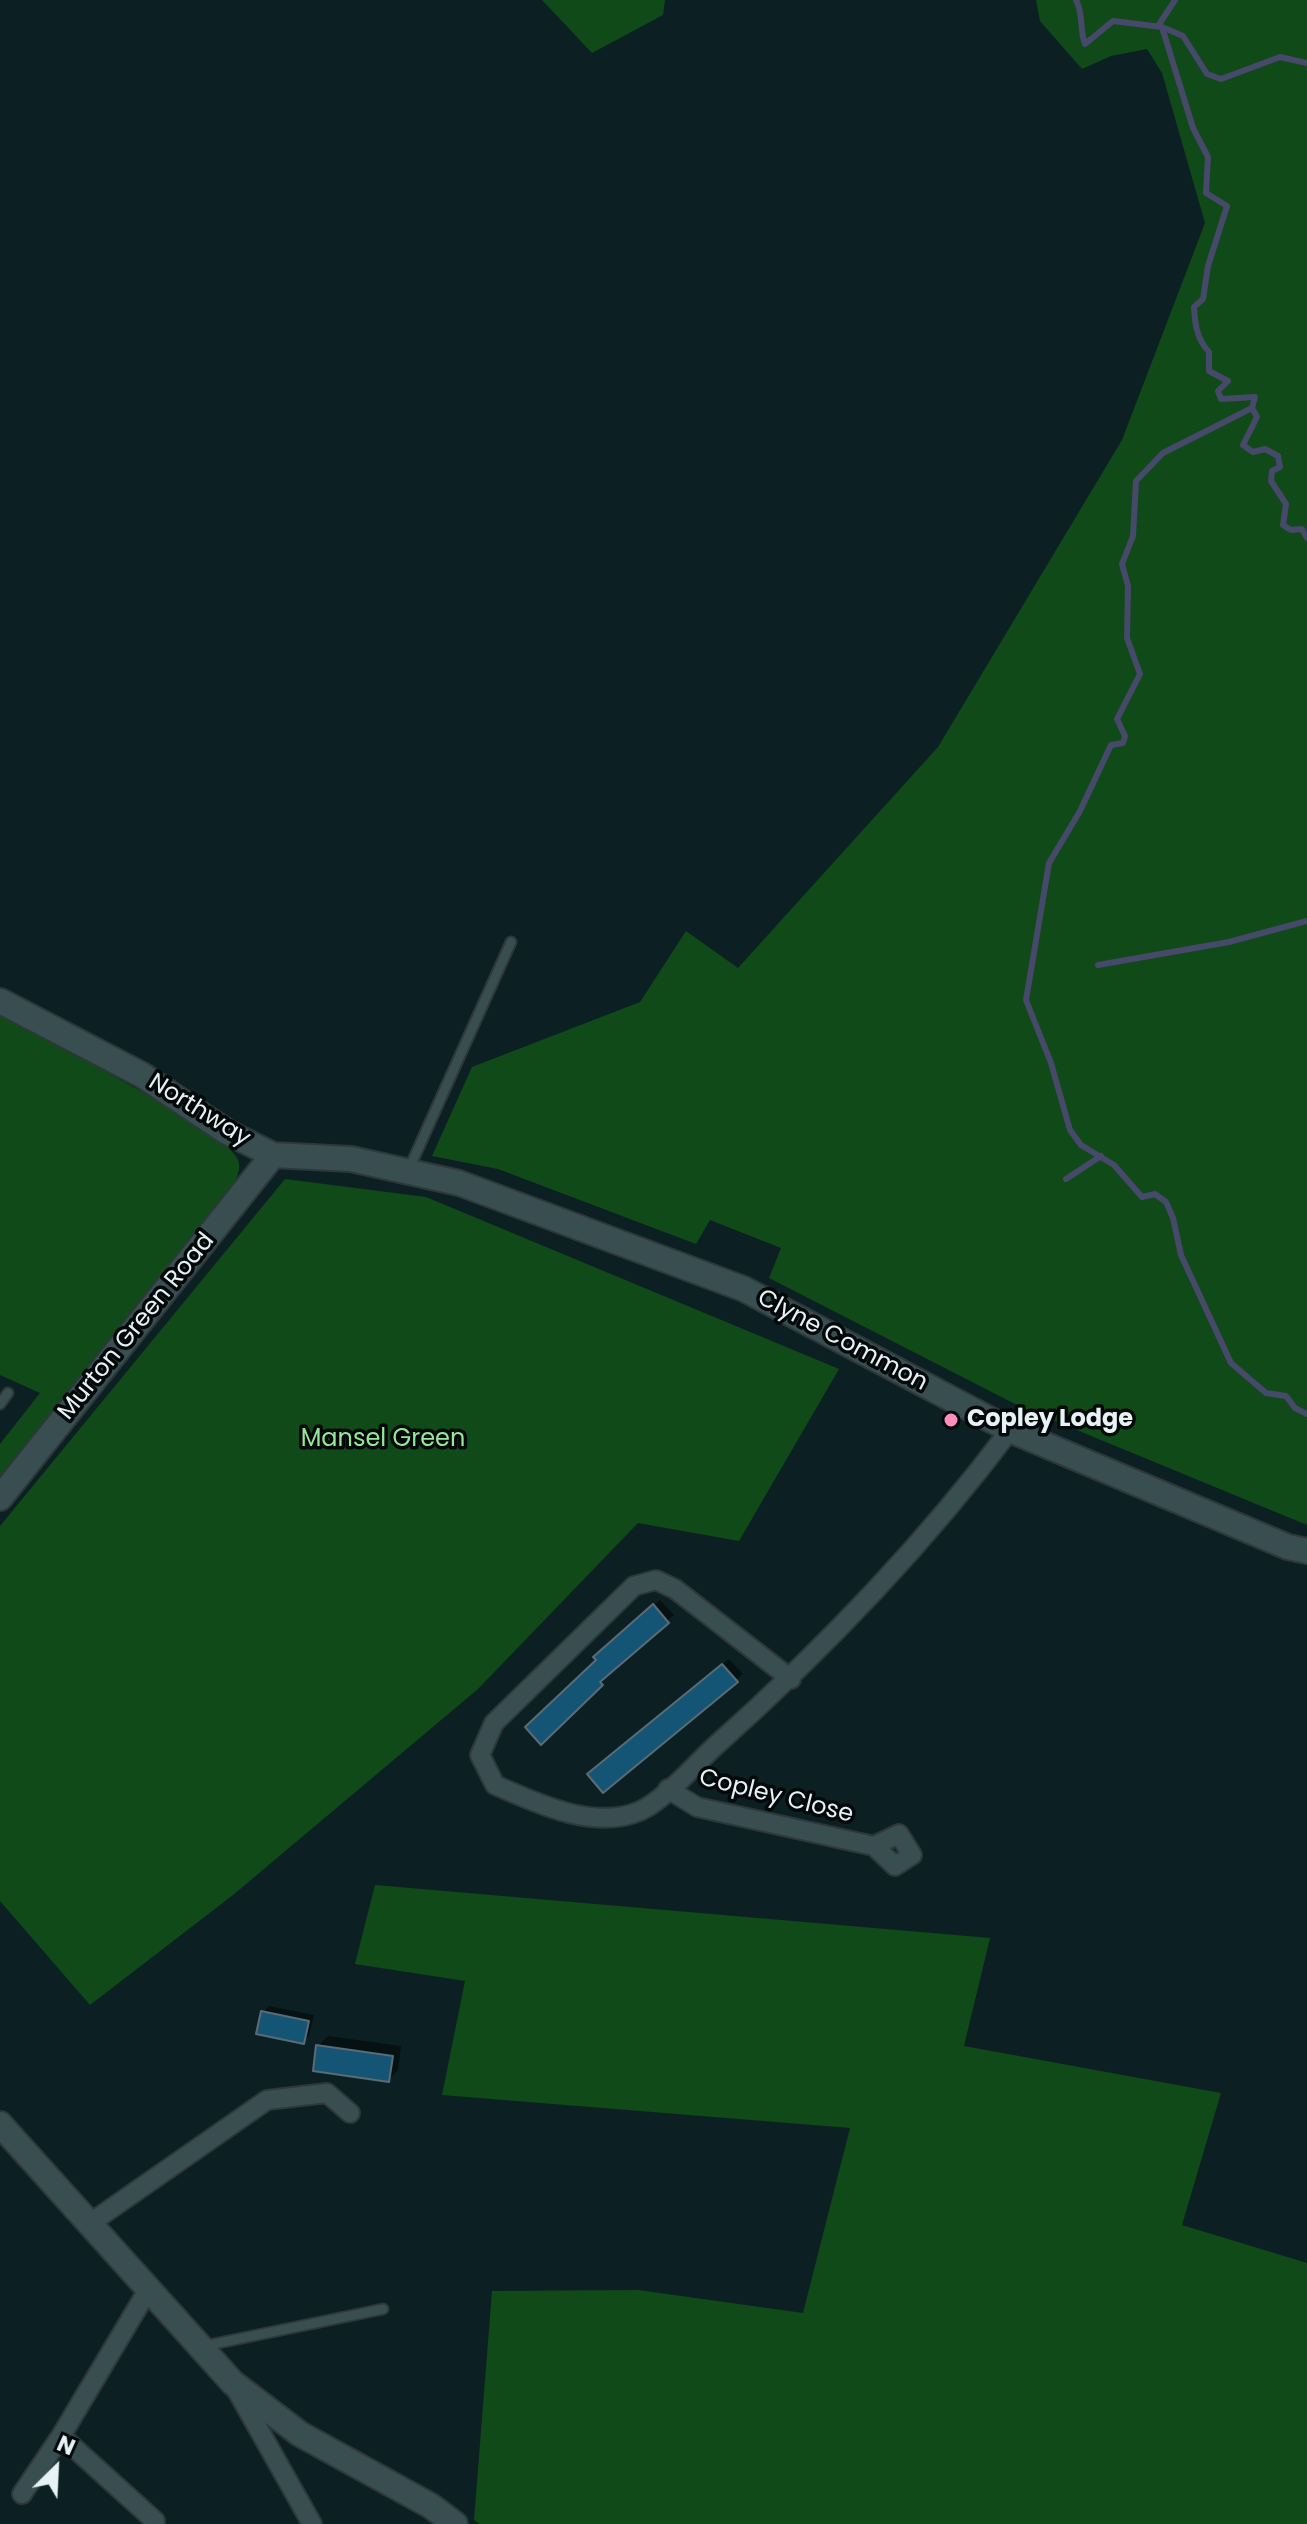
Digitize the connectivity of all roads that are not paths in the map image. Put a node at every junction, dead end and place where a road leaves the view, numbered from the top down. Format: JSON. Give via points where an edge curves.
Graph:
{"nodes":[{"id":1,"x":511,"y":942,"type":"dead end"},
{"id":2,"x":0,"y":1001,"type":"edge"},
{"id":3,"x":273,"y":1155,"type":"junction"},
{"id":4,"x":407,"y":1172,"type":"junction"},
{"id":5,"x":459,"y":1183,"type":"joint"},
{"id":6,"x":8,"y":1393,"type":"dead end"},
{"id":7,"x":0,"y":1404,"type":"edge"},
{"id":8,"x":1010,"y":1430,"type":"junction"},
{"id":9,"x":0,"y":1498,"type":"edge"},
{"id":10,"x":1307,"y":1551,"type":"edge"},
{"id":11,"x":791,"y":1679,"type":"junction"},
{"id":12,"x":668,"y":1789,"type":"junction"},
{"id":13,"x":874,"y":1846,"type":"dead end"},
{"id":14,"x":350,"y":2113,"type":"dead end"},
{"id":15,"x":0,"y":2124,"type":"edge"},
{"id":16,"x":89,"y":2224,"type":"junction"},
{"id":17,"x":148,"y":2290,"type":"junction"},
{"id":18,"x":383,"y":2309,"type":"dead end"},
{"id":19,"x":200,"y":2346,"type":"junction"},
{"id":20,"x":233,"y":2383,"type":"junction"},
{"id":21,"x":61,"y":2436,"type":"junction"},
{"id":22,"x":22,"y":2494,"type":"dead end"},
{"id":23,"x":155,"y":2521,"type":"dead end"},
{"id":24,"x":312,"y":2524,"type":"edge"},
{"id":25,"x":455,"y":2524,"type":"edge"}],
"edges":[{"from":1,"to":4,"type":"lane"},
{"from":2,"to":3,"type":"main road","name":"Northway","via":[[142,1075],[227,1132]]},
{"from":3,"to":4,"type":"main road","name":"Northway","via":[[351,1159]]},
{"from":3,"to":9,"type":"main road","name":"Murton Green Road"},
{"from":4,"to":5,"type":"main road","name":"Northway"},
{"from":5,"to":8,"type":"main road","name":"Clyne Common","via":[[744,1289]]},
{"from":6,"to":7,"type":"lane"},
{"from":8,"to":10,"type":"main road","name":"Clyne Common"},
{"from":8,"to":11,"type":"street","via":[[954,1504]]},
{"from":11,"to":12,"type":"street"},
{"from":11,"to":12,"type":"street","via":[[656,1580],[634,1586],[494,1723],[480,1755],[495,1785],[541,1806],[602,1819],[640,1811]]},
{"from":12,"to":13,"type":"street","name":"Copley Close","via":[[697,1807]]},
{"from":14,"to":16,"type":"street","via":[[327,2093],[267,2100]]},
{"from":15,"to":16,"type":"main road"},
{"from":16,"to":17,"type":"main road"},
{"from":17,"to":19,"type":"main road"},
{"from":17,"to":21,"type":"street"},
{"from":18,"to":19,"type":"lane"},
{"from":19,"to":20,"type":"main road"},
{"from":20,"to":24,"type":"street"},
{"from":20,"to":25,"type":"main road","via":[[300,2434]]},
{"from":21,"to":22,"type":"street"},
{"from":21,"to":23,"type":"street"}]}
